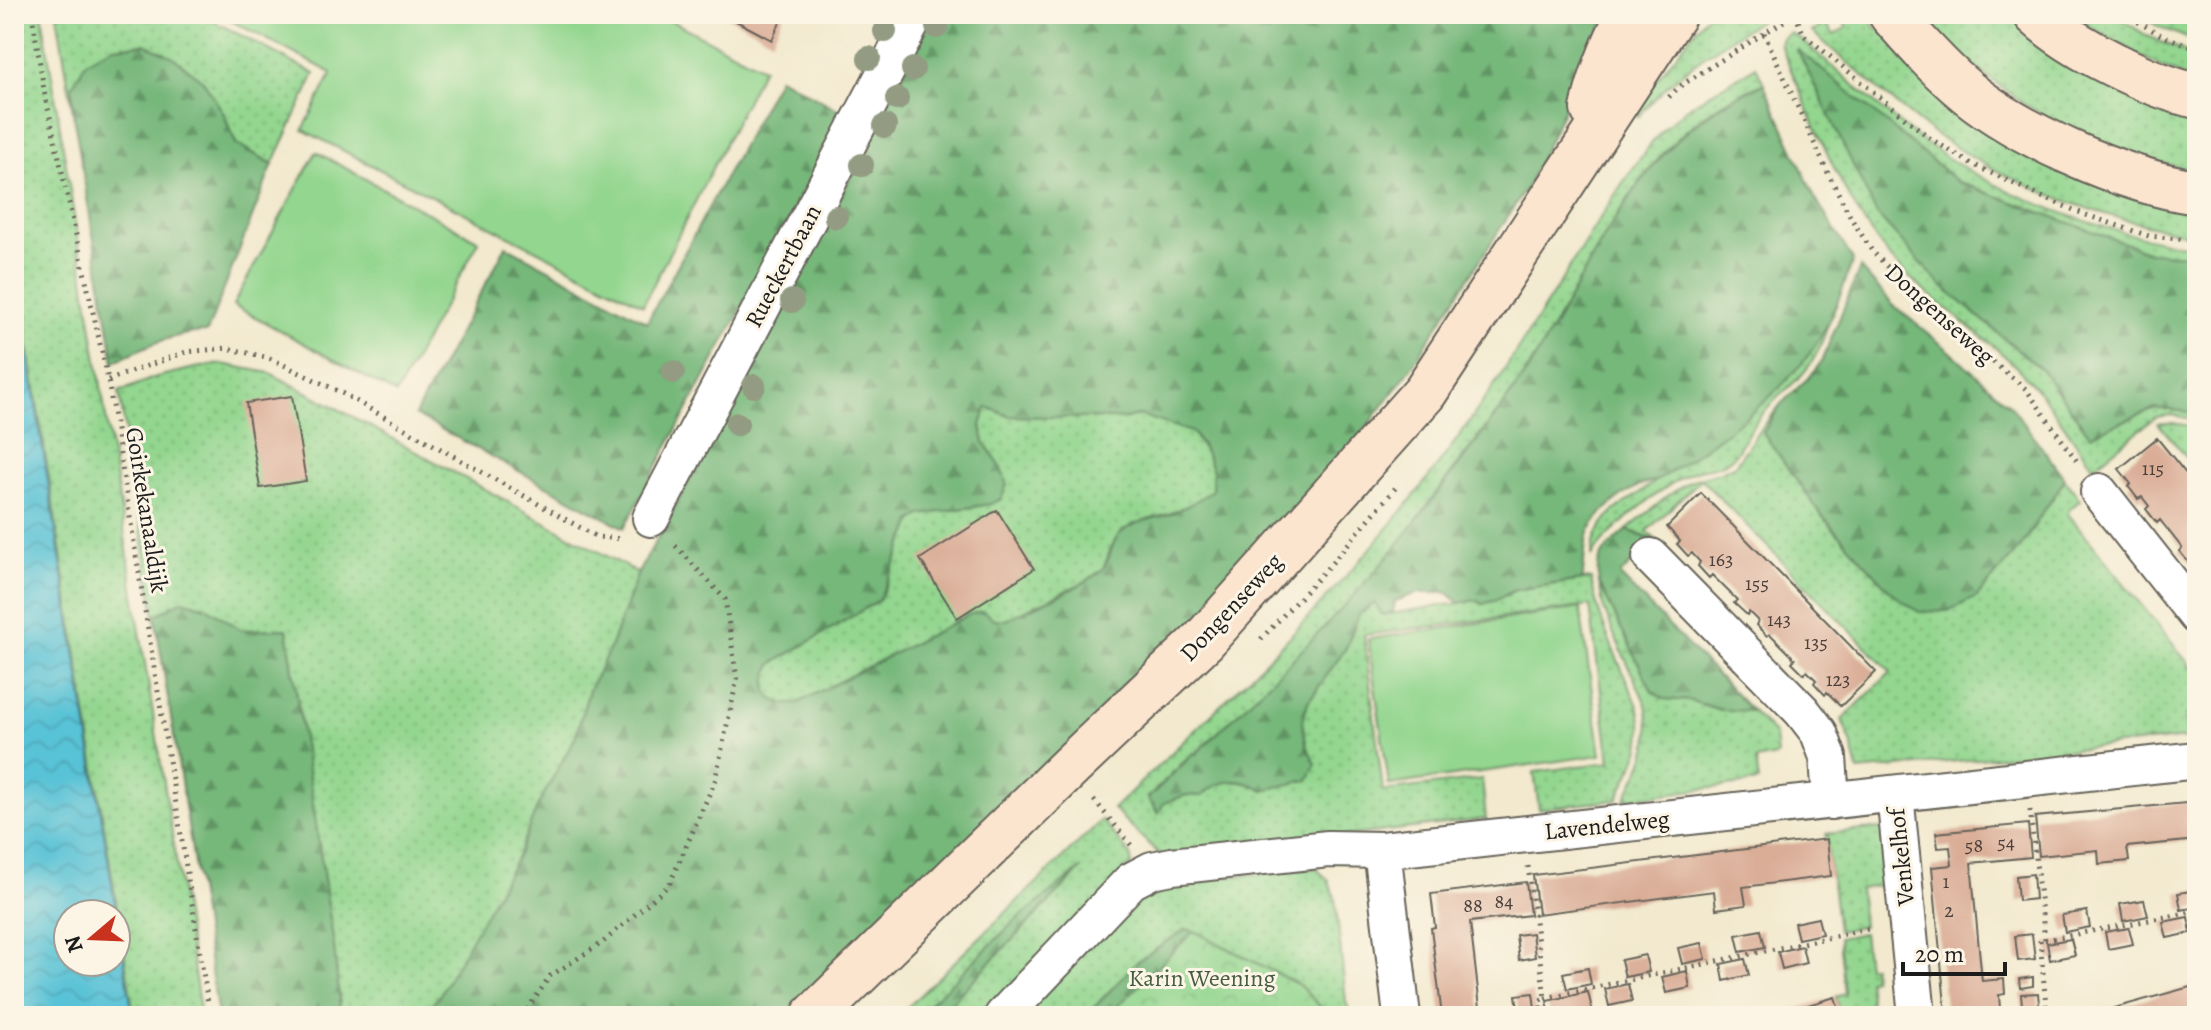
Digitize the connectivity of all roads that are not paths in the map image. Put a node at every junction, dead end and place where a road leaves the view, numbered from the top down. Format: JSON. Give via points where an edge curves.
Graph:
{"nodes":[{"id":1,"x":916,"y":14,"type":"edge"},
{"id":2,"x":1629,"y":14,"type":"edge"},
{"id":3,"x":1674,"y":14,"type":"edge"},
{"id":4,"x":1891,"y":14,"type":"edge"},
{"id":5,"x":2036,"y":14,"type":"edge"},
{"id":6,"x":2197,"y":96,"type":"edge"},
{"id":7,"x":1586,"y":146,"type":"junction"},
{"id":8,"x":2197,"y":192,"type":"edge"},
{"id":9,"x":2099,"y":492,"type":"road end"},
{"id":10,"x":651,"y":518,"type":"road end"},
{"id":11,"x":1651,"y":557,"type":"dead end"},
{"id":12,"x":2197,"y":616,"type":"edge"},
{"id":13,"x":2197,"y":760,"type":"edge"},
{"id":14,"x":1895,"y":794,"type":"junction"},
{"id":15,"x":1831,"y":801,"type":"junction"},
{"id":16,"x":1382,"y":850,"type":"junction"},
{"id":17,"x":814,"y":1016,"type":"edge"},
{"id":18,"x":1003,"y":1016,"type":"edge"},
{"id":19,"x":1402,"y":1016,"type":"edge"},
{"id":20,"x":1917,"y":1016,"type":"edge"}],
"edges":[{"from":1,"to":10,"type":"street","name":"Rueckertbaan"},
{"from":2,"to":7,"type":"main road","name":"Dongenseweg","via":[[1597,87]]},
{"from":3,"to":7,"type":"main road","name":"Dongenseweg"},
{"from":4,"to":8,"type":"main road","via":[[1961,87],[2002,116],[2068,152]]},
{"from":5,"to":6,"type":"main road","via":[[2140,77]]},
{"from":7,"to":17,"type":"main road","name":"Dongenseweg","via":[[1425,392],[1204,640]]},
{"from":9,"to":12,"type":"street"},
{"from":11,"to":15,"type":"street","via":[[1819,733],[1828,757]]},
{"from":13,"to":14,"type":"street","name":"Lavendelweg"},
{"from":14,"to":15,"type":"street","name":"Lavendelweg"},
{"from":14,"to":20,"type":"street","name":"Venkelhof"},
{"from":15,"to":16,"type":"street","name":"Lavendelweg"},
{"from":16,"to":18,"type":"street","name":"Lavendelweg","via":[[1328,849],[1152,870],[1131,881]]},
{"from":16,"to":19,"type":"street"}]}
